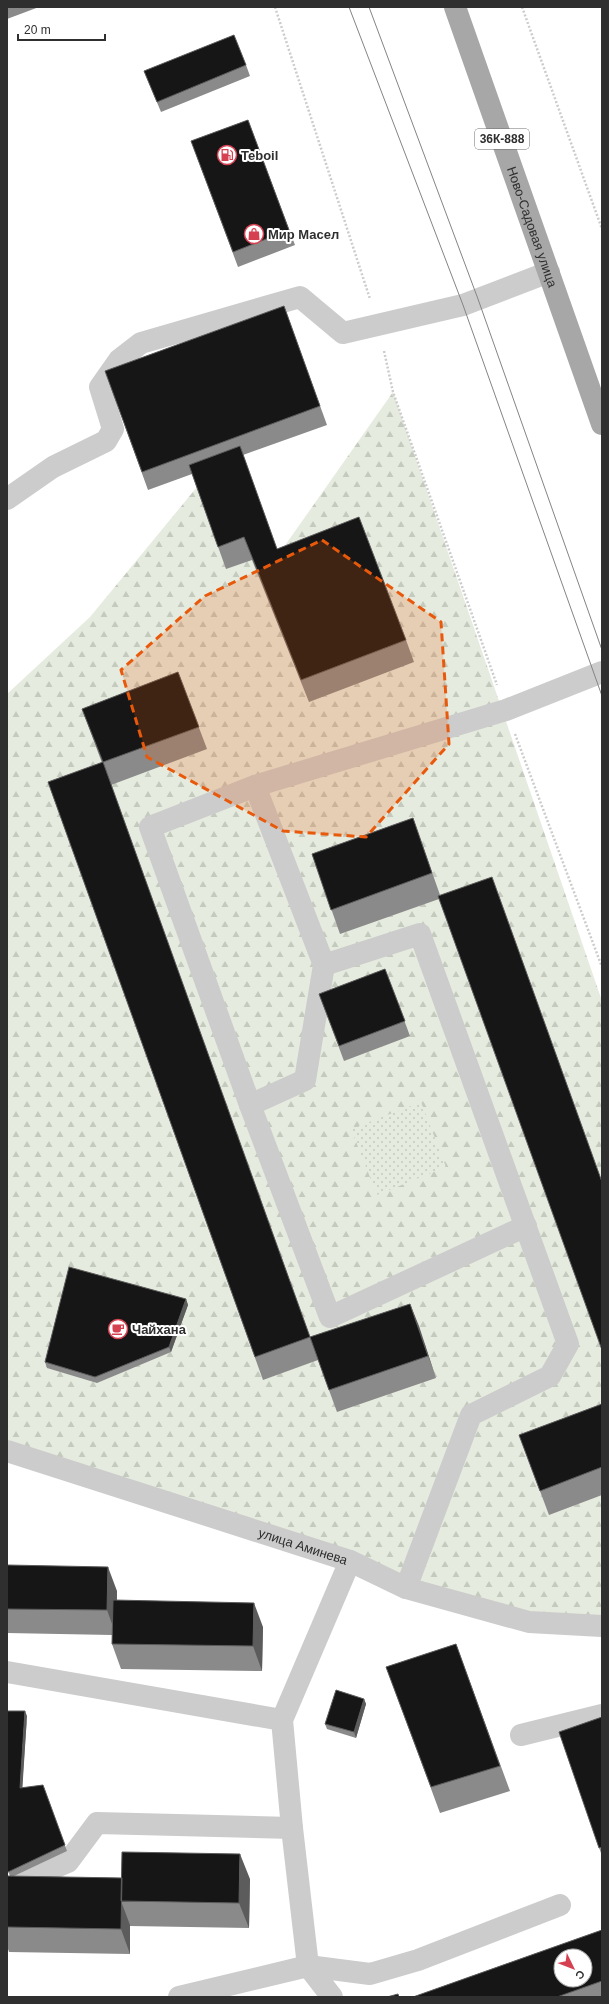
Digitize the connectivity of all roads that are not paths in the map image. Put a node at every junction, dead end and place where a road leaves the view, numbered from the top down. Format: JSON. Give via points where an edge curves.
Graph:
{"nodes":[{"id":1,"x":455,"y":7,"type":"edge"},
{"id":2,"x":549,"y":272,"type":"junction"},
{"id":3,"x":602,"y":424,"type":"edge"},
{"id":4,"x":7,"y":499,"type":"edge"},
{"id":5,"x":602,"y":672,"type":"edge"},
{"id":6,"x":255,"y":786,"type":"junction"},
{"id":7,"x":324,"y":965,"type":"junction"},
{"id":8,"x":250,"y":1105,"type":"junction"},
{"id":9,"x":526,"y":1226,"type":"junction"},
{"id":10,"x":7,"y":1451,"type":"edge"},
{"id":11,"x":350,"y":1561,"type":"junction"},
{"id":12,"x":406,"y":1588,"type":"junction"},
{"id":13,"x":602,"y":1626,"type":"edge"},
{"id":14,"x":7,"y":1672,"type":"edge"},
{"id":15,"x":602,"y":1715,"type":"edge"},
{"id":16,"x":282,"y":1720,"type":"junction"},
{"id":17,"x":521,"y":1735,"type":"dead end"},
{"id":18,"x":292,"y":1828,"type":"junction"},
{"id":19,"x":7,"y":1888,"type":"edge"},
{"id":20,"x":560,"y":1905,"type":"dead end"},
{"id":21,"x":308,"y":1966,"type":"junction"},
{"id":22,"x":179,"y":1997,"type":"edge"},
{"id":23,"x":332,"y":1997,"type":"edge"}],
"edges":[{"from":1,"to":2,"type":"main road","name":"Ново-Садовая улица","number":"36К-888"},
{"from":2,"to":3,"type":"main road","name":"Ново-Садовая улица","number":"36К-888"},
{"from":2,"to":4,"type":"street","via":[[463,305],[343,333],[300,296],[141,343],[119,360],[100,387],[113,430],[106,441],[53,468]]},
{"from":5,"to":6,"type":"street","via":[[506,710]]},
{"from":6,"to":7,"type":"street"},
{"from":6,"to":8,"type":"street","via":[[150,826]]},
{"from":7,"to":8,"type":"street","via":[[305,1080]]},
{"from":7,"to":9,"type":"street","via":[[420,934]]},
{"from":8,"to":9,"type":"street","via":[[330,1317]]},
{"from":9,"to":12,"type":"street","via":[[568,1344],[550,1376],[471,1414]]},
{"from":10,"to":11,"type":"street","name":"улица Аминева"},
{"from":11,"to":12,"type":"street","name":"улица Аминева"},
{"from":11,"to":16,"type":"street"},
{"from":12,"to":13,"type":"street","name":"улица Аминева","via":[[529,1622]]},
{"from":14,"to":16,"type":"street"},
{"from":15,"to":17,"type":"street"},
{"from":16,"to":18,"type":"street"},
{"from":18,"to":19,"type":"street","via":[[97,1823],[68,1862]]},
{"from":18,"to":21,"type":"street"},
{"from":20,"to":21,"type":"street","via":[[418,1960],[370,1974]]},
{"from":21,"to":22,"type":"street"},
{"from":21,"to":23,"type":"street"}]}
